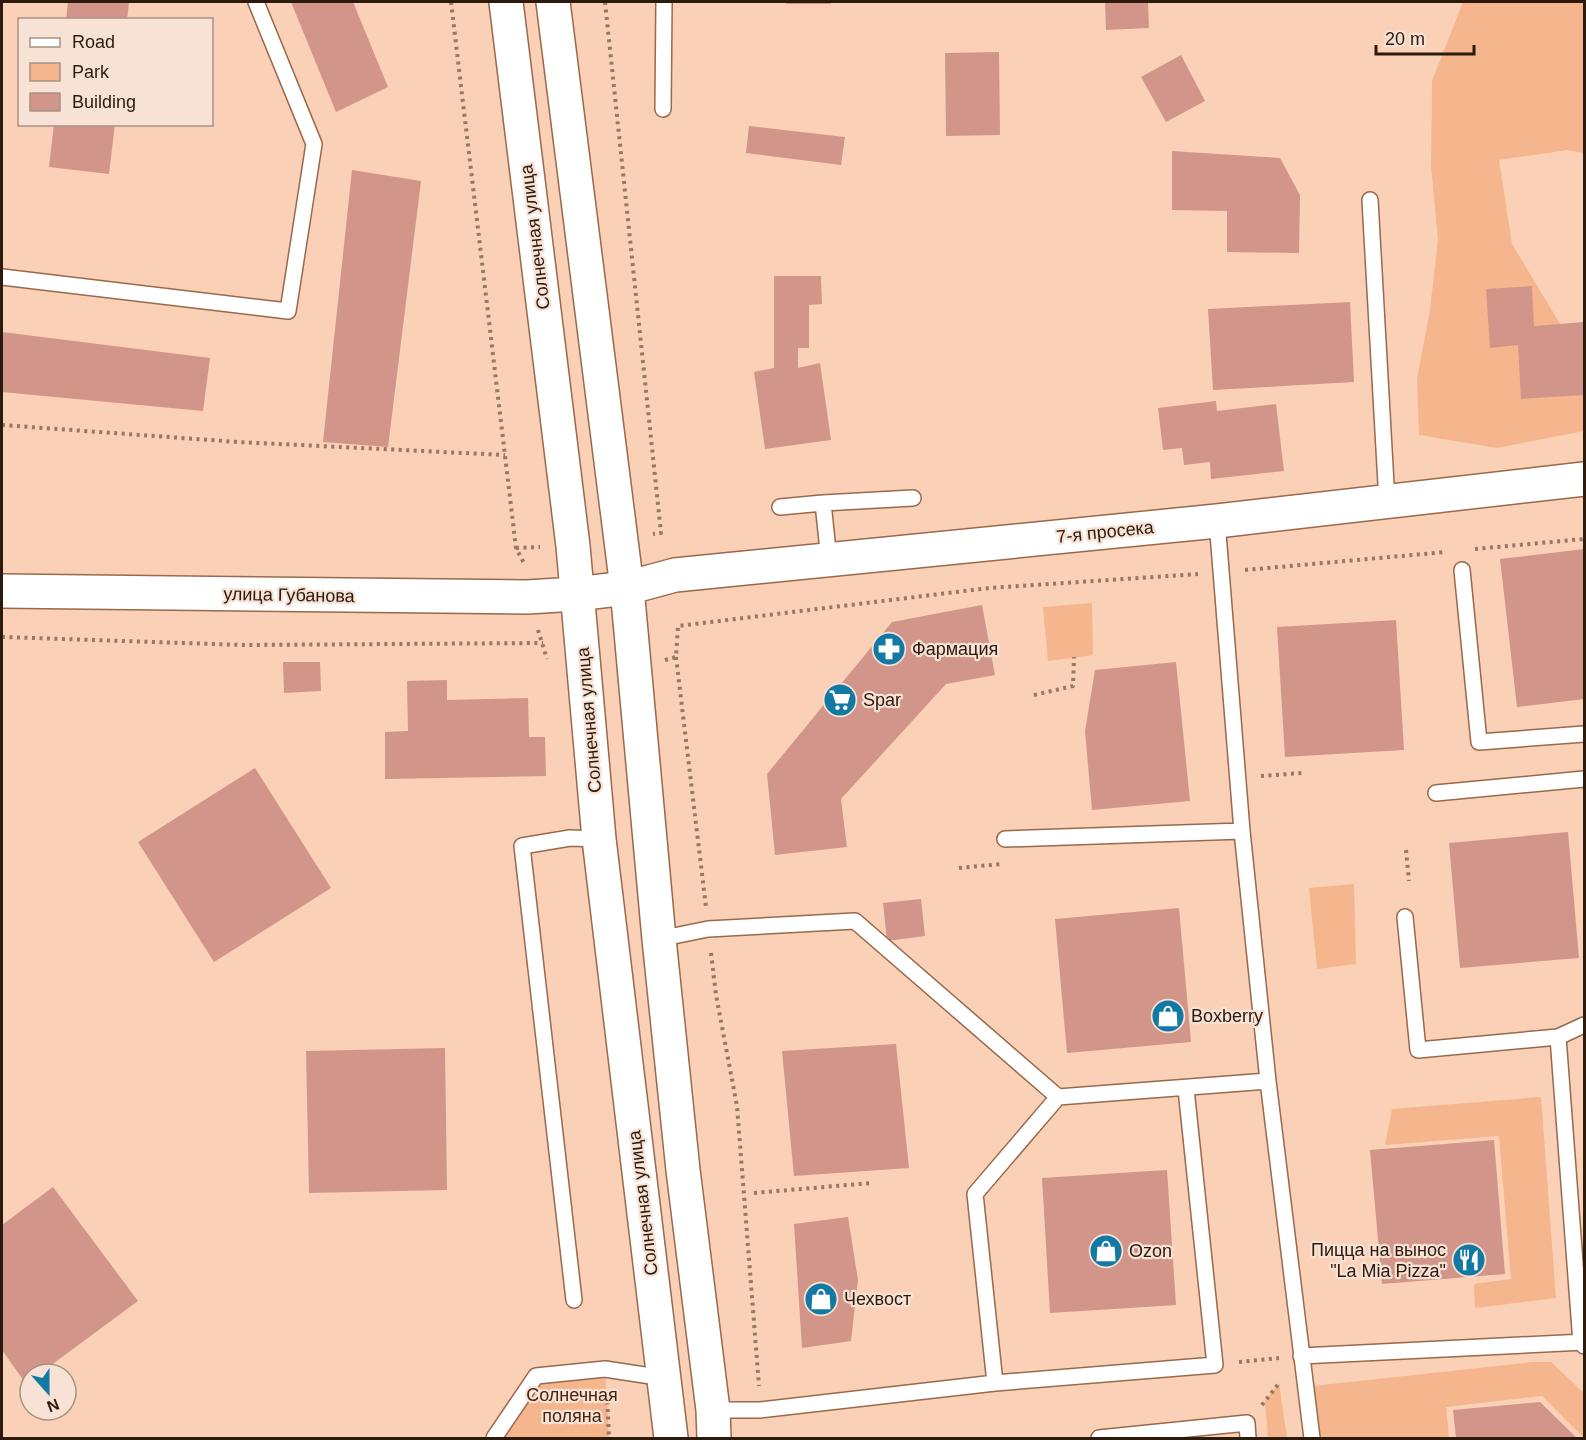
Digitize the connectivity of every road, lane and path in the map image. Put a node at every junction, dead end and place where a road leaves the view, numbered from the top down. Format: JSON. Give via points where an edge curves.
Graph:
{"nodes":[{"id":1,"x":256,"y":2,"type":"edge"},
{"id":2,"x":451,"y":2,"type":"edge"},
{"id":3,"x":506,"y":2,"type":"edge"},
{"id":4,"x":553,"y":2,"type":"edge"},
{"id":5,"x":605,"y":2,"type":"edge"},
{"id":6,"x":664,"y":2,"type":"edge"},
{"id":7,"x":663,"y":109,"type":"dead end"},
{"id":8,"x":1370,"y":200,"type":"dead end"},
{"id":9,"x":2,"y":277,"type":"edge"},
{"id":10,"x":2,"y":425,"type":"edge"},
{"id":11,"x":505,"y":455,"type":"junction"},
{"id":12,"x":1584,"y":479,"type":"edge"},
{"id":13,"x":913,"y":498,"type":"dead end"},
{"id":14,"x":1387,"y":502,"type":"junction"},
{"id":15,"x":823,"y":503,"type":"junction"},
{"id":16,"x":780,"y":507,"type":"dead end"},
{"id":17,"x":1217,"y":521,"type":"junction"},
{"id":18,"x":661,"y":533,"type":"dead end"},
{"id":19,"x":1584,"y":539,"type":"edge"},
{"id":20,"x":544,"y":547,"type":"dead end"},
{"id":21,"x":516,"y":548,"type":"junction"},
{"id":22,"x":1472,"y":549,"type":"dead end"},
{"id":23,"x":1454,"y":551,"type":"dead end"},
{"id":24,"x":829,"y":560,"type":"junction"},
{"id":25,"x":526,"y":567,"type":"dead end"},
{"id":26,"x":1462,"y":570,"type":"dead end"},
{"id":27,"x":1222,"y":573,"type":"junction"},
{"id":28,"x":627,"y":588,"type":"junction"},
{"id":29,"x":2,"y":591,"type":"edge"},
{"id":30,"x":576,"y":594,"type":"junction"},
{"id":31,"x":2,"y":637,"type":"edge"},
{"id":32,"x":543,"y":643,"type":"dead end"},
{"id":33,"x":676,"y":657,"type":"junction"},
{"id":34,"x":1074,"y":657,"type":"dead end"},
{"id":35,"x":634,"y":668,"type":"junction"},
{"id":36,"x":1034,"y":695,"type":"dead end"},
{"id":37,"x":1584,"y":734,"type":"edge"},
{"id":38,"x":1302,"y":773,"type":"dead end"},
{"id":39,"x":1238,"y":778,"type":"junction"},
{"id":40,"x":1584,"y":779,"type":"edge"},
{"id":41,"x":1436,"y":793,"type":"dead end"},
{"id":42,"x":1242,"y":831,"type":"junction"},
{"id":43,"x":599,"y":839,"type":"junction"},
{"id":44,"x":1005,"y":839,"type":"dead end"},
{"id":45,"x":1406,"y":850,"type":"dead end"},
{"id":46,"x":1012,"y":864,"type":"dead end"},
{"id":47,"x":959,"y":868,"type":"dead end"},
{"id":48,"x":1409,"y":881,"type":"dead end"},
{"id":49,"x":1405,"y":917,"type":"dead end"},
{"id":50,"x":708,"y":929,"type":"junction"},
{"id":51,"x":659,"y":939,"type":"junction"},
{"id":52,"x":1584,"y":1026,"type":"edge"},
{"id":53,"x":1558,"y":1037,"type":"junction"},
{"id":54,"x":1268,"y":1081,"type":"junction"},
{"id":55,"x":1186,"y":1089,"type":"junction"},
{"id":56,"x":1058,"y":1097,"type":"junction"},
{"id":57,"x":871,"y":1183,"type":"dead end"},
{"id":58,"x":754,"y":1193,"type":"dead end"},
{"id":59,"x":574,"y":1300,"type":"dead end"},
{"id":60,"x":1583,"y":1343,"type":"edge"},
{"id":61,"x":1301,"y":1356,"type":"junction"},
{"id":62,"x":1215,"y":1365,"type":"junction"},
{"id":63,"x":664,"y":1377,"type":"junction"},
{"id":64,"x":995,"y":1383,"type":"junction"},
{"id":65,"x":760,"y":1410,"type":"junction"},
{"id":66,"x":1247,"y":1423,"type":"junction"},
{"id":67,"x":713,"y":1424,"type":"edge"},
{"id":68,"x":494,"y":1438,"type":"edge"},
{"id":69,"x":671,"y":1438,"type":"edge"},
{"id":70,"x":1099,"y":1438,"type":"edge"},
{"id":71,"x":1248,"y":1438,"type":"edge"},
{"id":72,"x":1312,"y":1438,"type":"edge"}],
"edges":[{"from":1,"to":9,"type":"lane","via":[[314,144],[288,311]]},
{"from":2,"to":11,"type":"path"},
{"from":3,"to":30,"type":"main road","name":"Солнечная улица"},
{"from":4,"to":28,"type":"main road"},
{"from":5,"to":18,"type":"path"},
{"from":6,"to":7,"type":"lane"},
{"from":8,"to":14,"type":"lane"},
{"from":10,"to":11,"type":"path"},
{"from":11,"to":21,"type":"path"},
{"from":12,"to":14,"type":"main road","name":"7-я просека"},
{"from":13,"to":15,"type":"lane"},
{"from":14,"to":17,"type":"main road","name":"7-я просека"},
{"from":15,"to":16,"type":"lane"},
{"from":15,"to":24,"type":"lane"},
{"from":17,"to":24,"type":"main road","name":"7-я просека"},
{"from":17,"to":27,"type":"lane"},
{"from":19,"to":22,"type":"path"},
{"from":20,"to":21,"type":"path"},
{"from":21,"to":25,"type":"path"},
{"from":23,"to":27,"type":"path"},
{"from":24,"to":28,"type":"main road","name":"7-я просека","via":[[675,576]]},
{"from":26,"to":37,"type":"lane","via":[[1479,742]]},
{"from":27,"to":33,"type":"path","via":[[989,588],[678,626]]},
{"from":27,"to":39,"type":"lane"},
{"from":28,"to":30,"type":"main road","name":"улица Губанова"},
{"from":28,"to":35,"type":"main road"},
{"from":29,"to":30,"type":"main road","name":"улица Губанова","via":[[527,597]]},
{"from":30,"to":43,"type":"main road","name":"Солнечная улица"},
{"from":31,"to":32,"type":"path","via":[[244,645]]},
{"from":33,"to":35,"type":"path"},
{"from":33,"to":50,"type":"path"},
{"from":34,"to":36,"type":"path","via":[[1073,686]]},
{"from":35,"to":51,"type":"main road"},
{"from":38,"to":39,"type":"path"},
{"from":39,"to":42,"type":"lane"},
{"from":40,"to":41,"type":"lane"},
{"from":42,"to":44,"type":"lane"},
{"from":42,"to":54,"type":"lane"},
{"from":43,"to":59,"type":"lane","via":[[570,838],[522,846]]},
{"from":43,"to":63,"type":"main road","name":"Солнечная улица"},
{"from":45,"to":48,"type":"path"},
{"from":46,"to":47,"type":"path"},
{"from":49,"to":53,"type":"lane","via":[[1418,1050]]},
{"from":50,"to":51,"type":"lane"},
{"from":50,"to":56,"type":"lane","via":[[855,921]]},
{"from":50,"to":65,"type":"path","via":[[737,1106]]},
{"from":51,"to":67,"type":"main road"},
{"from":52,"to":53,"type":"lane"},
{"from":53,"to":60,"type":"lane"},
{"from":54,"to":55,"type":"lane"},
{"from":54,"to":61,"type":"lane"},
{"from":55,"to":56,"type":"lane"},
{"from":55,"to":62,"type":"lane"},
{"from":56,"to":64,"type":"lane","via":[[975,1194]]},
{"from":57,"to":58,"type":"path"},
{"from":60,"to":61,"type":"lane"},
{"from":61,"to":62,"type":"path"},
{"from":61,"to":66,"type":"path"},
{"from":61,"to":72,"type":"lane"},
{"from":62,"to":64,"type":"lane"},
{"from":63,"to":68,"type":"lane","via":[[605,1369],[536,1376]]},
{"from":63,"to":69,"type":"main road","name":"Солнечная улица"},
{"from":64,"to":65,"type":"lane"},
{"from":65,"to":67,"type":"lane"},
{"from":66,"to":70,"type":"lane"},
{"from":66,"to":71,"type":"lane"}]}
